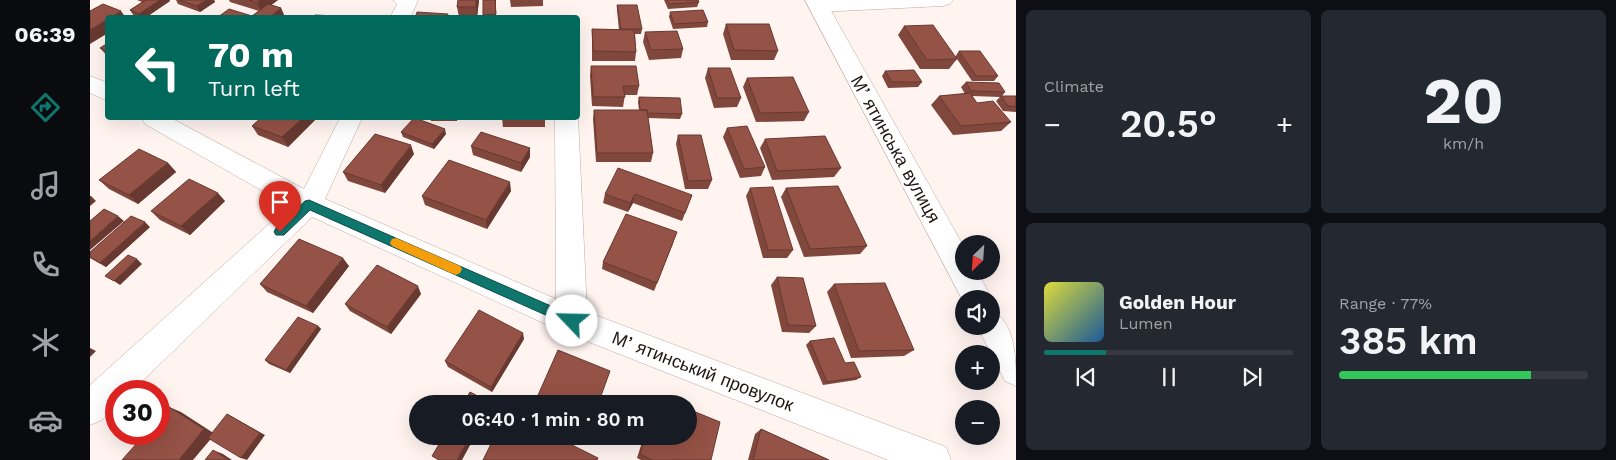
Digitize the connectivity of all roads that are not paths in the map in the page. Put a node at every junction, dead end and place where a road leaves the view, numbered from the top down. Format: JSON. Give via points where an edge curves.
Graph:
{"nodes":[{"id":1,"x":403,"y":0,"type":"edge"},
{"id":2,"x":944,"y":0,"type":"edge"},
{"id":3,"x":817,"y":3,"type":"edge"},
{"id":4,"x":401,"y":15,"type":"edge"},
{"id":5,"x":90,"y":83,"type":"edge"},
{"id":6,"x":105,"y":90,"type":"edge"},
{"id":7,"x":157,"y":120,"type":"edge"},
{"id":8,"x":350,"y":120,"type":"edge"},
{"id":9,"x":567,"y":120,"type":"edge"},
{"id":10,"x":309,"y":204,"type":"junction"},
{"id":11,"x":972,"y":290,"type":"edge"},
{"id":12,"x":572,"y":321,"type":"junction"},
{"id":13,"x":997,"y":335,"type":"edge"},
{"id":14,"x":1016,"y":370,"type":"edge"},
{"id":15,"x":90,"y":408,"type":"edge"},
{"id":16,"x":933,"y":460,"type":"edge"}],
"edges":[{"from":1,"to":4,"type":"street","via":[[408,1]]},
{"from":2,"to":3,"type":"street"},
{"from":3,"to":11,"type":"street","name":"Мʼятинська вулиця"},
{"from":5,"to":6,"type":"street"},
{"from":7,"to":10,"type":"street","name":"Мʼятинський провулок"},
{"from":8,"to":10,"type":"street"},
{"from":9,"to":12,"type":"street"},
{"from":10,"to":12,"type":"street","name":"Мʼятинський провулок"},
{"from":10,"to":15,"type":"street"},
{"from":12,"to":16,"type":"street","name":"Мʼятинський провулок"},
{"from":13,"to":14,"type":"street"}]}
